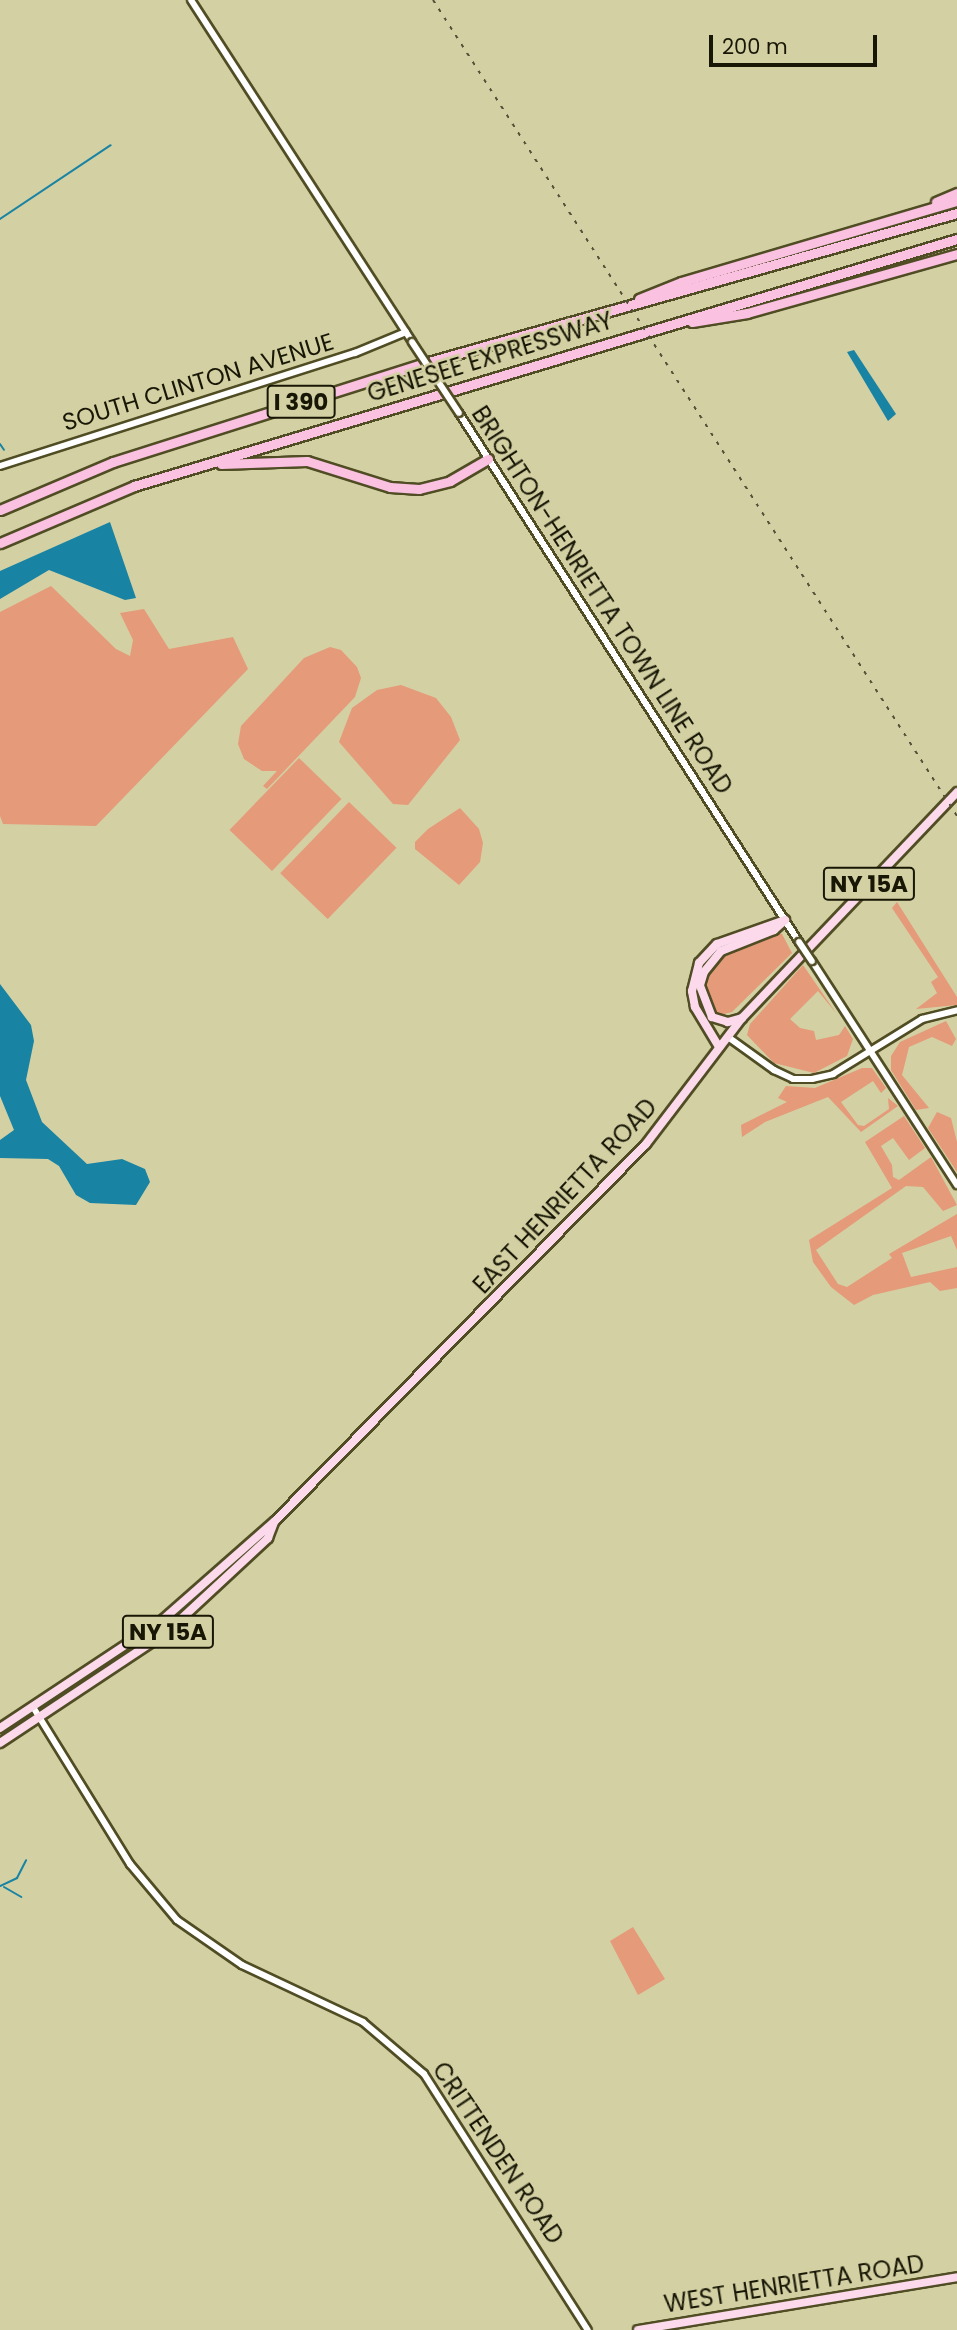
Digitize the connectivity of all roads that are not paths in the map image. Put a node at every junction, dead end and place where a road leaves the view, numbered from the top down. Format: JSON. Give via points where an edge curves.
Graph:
{"nodes":[{"id":1,"x":191,"y":0,"type":"edge"},
{"id":2,"x":957,"y":193,"type":"edge"},
{"id":3,"x":957,"y":201,"type":"edge"},
{"id":4,"x":957,"y":213,"type":"edge"},
{"id":5,"x":892,"y":219,"type":"junction"},
{"id":6,"x":957,"y":239,"type":"edge"},
{"id":7,"x":955,"y":255,"type":"edge"},
{"id":8,"x":608,"y":311,"type":"junction"},
{"id":9,"x":659,"y":326,"type":"junction"},
{"id":10,"x":406,"y":332,"type":"junction"},
{"id":11,"x":488,"y":459,"type":"junction"},
{"id":12,"x":0,"y":466,"type":"edge"},
{"id":13,"x":192,"y":469,"type":"junction"},
{"id":14,"x":0,"y":510,"type":"edge"},
{"id":15,"x":0,"y":543,"type":"edge"},
{"id":16,"x":957,"y":792,"type":"edge"},
{"id":17,"x":785,"y":919,"type":"junction"},
{"id":18,"x":957,"y":1010,"type":"edge"},
{"id":19,"x":742,"y":1018,"type":"junction"},
{"id":20,"x":728,"y":1037,"type":"junction"},
{"id":21,"x":719,"y":1047,"type":"junction"},
{"id":22,"x":869,"y":1050,"type":"junction"},
{"id":23,"x":957,"y":1185,"type":"edge"},
{"id":24,"x":274,"y":1522,"type":"junction"},
{"id":25,"x":33,"y":1707,"type":"junction"},
{"id":26,"x":40,"y":1718,"type":"junction"},
{"id":27,"x":0,"y":1728,"type":"edge"},
{"id":28,"x":0,"y":1743,"type":"edge"},
{"id":29,"x":957,"y":2277,"type":"edge"},
{"id":30,"x":588,"y":2330,"type":"edge"},
{"id":31,"x":638,"y":2330,"type":"edge"}],
"edges":[{"from":1,"to":10,"type":"street","name":"BRIGHTON-HENRIETTA TOWN LINE ROAD"},
{"from":2,"to":5,"type":"highway"},
{"from":3,"to":5,"type":"highway"},
{"from":4,"to":8,"type":"highway","name":"GENESEE EXPRESSWAY","number":"I 390"},
{"from":5,"to":8,"type":"highway","via":[[681,282]]},
{"from":6,"to":9,"type":"highway","name":"GENESEE EXPRESSWAY","number":"I 390"},
{"from":7,"to":9,"type":"highway","via":[[747,313]]},
{"from":8,"to":14,"type":"highway","name":"GENESEE EXPRESSWAY","number":"I 390","via":[[114,462]]},
{"from":9,"to":13,"type":"highway","name":"GENESEE EXPRESSWAY","number":"I 390"},
{"from":10,"to":11,"type":"street","name":"BRIGHTON-HENRIETTA TOWN LINE ROAD","bridge":true},
{"from":10,"to":12,"type":"street","name":"SOUTH CLINTON AVENUE","via":[[355,353]]},
{"from":11,"to":13,"type":"highway","via":[[450,481],[419,489],[390,487],[340,468],[290,459]]},
{"from":11,"to":17,"type":"street","name":"BRIGHTON-HENRIETTA TOWN LINE ROAD"},
{"from":13,"to":15,"type":"highway","name":"GENESEE EXPRESSWAY","number":"I 390","via":[[134,486]]},
{"from":16,"to":19,"type":"main road","name":"EAST HENRIETTA ROAD","number":"NY 15A"},
{"from":17,"to":19,"type":"main road","via":[[774,930],[721,951],[704,972],[700,985],[712,1017],[728,1022]]},
{"from":17,"to":21,"type":"main road","via":[[717,944],[699,962],[692,990],[695,1007]]},
{"from":17,"to":22,"type":"street","name":"BRIGHTON-HENRIETTA TOWN LINE ROAD","bridge":true},
{"from":18,"to":22,"type":"street","via":[[922,1018]]},
{"from":19,"to":20,"type":"main road","name":"EAST HENRIETTA ROAD","number":"NY 15A"},
{"from":20,"to":21,"type":"main road","name":"EAST HENRIETTA ROAD","number":"NY 15A"},
{"from":20,"to":22,"type":"street","via":[[774,1070],[803,1080],[833,1074]]},
{"from":21,"to":24,"type":"main road","name":"EAST HENRIETTA ROAD","number":"NY 15A","via":[[646,1144]]},
{"from":22,"to":23,"type":"street","name":"BRIGHTON-HENRIETTA TOWN LINE ROAD"},
{"from":24,"to":25,"type":"main road","name":"EAST HENRIETTA ROAD","number":"NY 15A","via":[[159,1622]]},
{"from":24,"to":26,"type":"main road","name":"EAST HENRIETTA ROAD","number":"NY 15A","via":[[268,1538],[200,1605],[132,1659]]},
{"from":25,"to":26,"type":"street","name":"CRITTENDEN ROAD"},
{"from":25,"to":27,"type":"main road","name":"EAST HENRIETTA ROAD","number":"NY 15A"},
{"from":26,"to":28,"type":"main road","name":"EAST HENRIETTA ROAD","number":"NY 15A"},
{"from":26,"to":30,"type":"street","name":"CRITTENDEN ROAD","via":[[130,1864],[177,1920],[235,1961],[363,2022],[424,2074]]},
{"from":29,"to":31,"type":"main road","name":"WEST HENRIETTA ROAD"}]}
